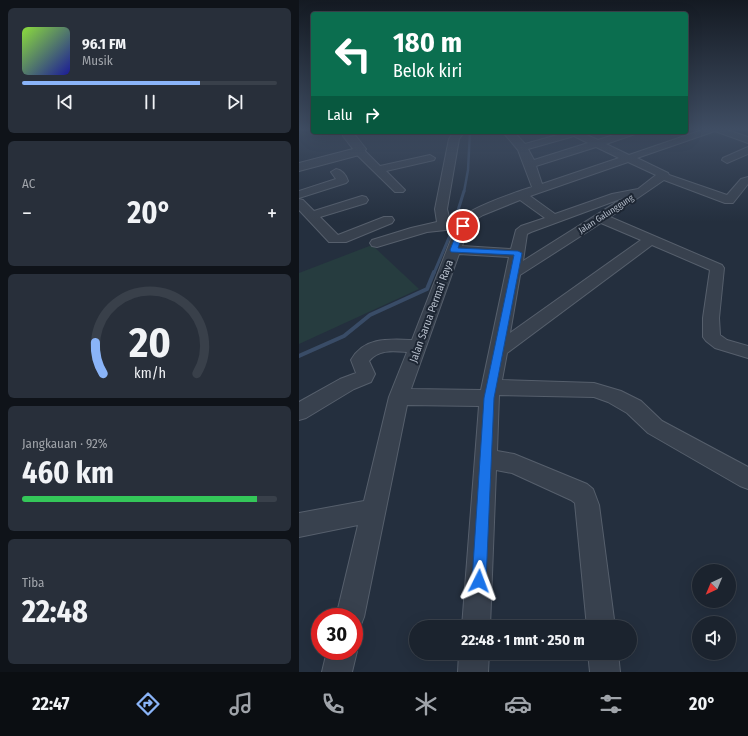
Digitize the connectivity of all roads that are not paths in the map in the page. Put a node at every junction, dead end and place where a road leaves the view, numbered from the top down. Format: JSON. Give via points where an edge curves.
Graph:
{"nodes":[{"id":1,"x":328,"y":159,"type":"edge"},
{"id":2,"x":367,"y":159,"type":"edge"},
{"id":3,"x":424,"y":159,"type":"edge"},
{"id":4,"x":450,"y":159,"type":"edge"},
{"id":5,"x":528,"y":159,"type":"edge"},
{"id":6,"x":548,"y":159,"type":"edge"},
{"id":7,"x":626,"y":159,"type":"edge"},
{"id":8,"x":633,"y":159,"type":"edge"},
{"id":9,"x":531,"y":165,"type":"junction"},
{"id":10,"x":299,"y":167,"type":"edge"},
{"id":11,"x":377,"y":170,"type":"junction"},
{"id":12,"x":336,"y":172,"type":"dead end"},
{"id":13,"x":662,"y":176,"type":"junction"},
{"id":14,"x":748,"y":180,"type":"edge"},
{"id":15,"x":538,"y":188,"type":"junction"},
{"id":16,"x":399,"y":190,"type":"dead end"},
{"id":17,"x":641,"y":192,"type":"junction"},
{"id":18,"x":299,"y":195,"type":"edge"},
{"id":19,"x":521,"y":195,"type":"junction"},
{"id":20,"x":362,"y":200,"type":"dead end"},
{"id":21,"x":299,"y":203,"type":"edge"},
{"id":22,"x":312,"y":216,"type":"junction"},
{"id":23,"x":601,"y":218,"type":"junction"},
{"id":24,"x":554,"y":219,"type":"junction"},
{"id":25,"x":388,"y":220,"type":"dead end"},
{"id":26,"x":454,"y":225,"type":"junction"},
{"id":27,"x":652,"y":239,"type":"junction"},
{"id":28,"x":377,"y":243,"type":"dead end"},
{"id":29,"x":454,"y":250,"type":"junction"},
{"id":30,"x":518,"y":253,"type":"junction"},
{"id":31,"x":514,"y":273,"type":"junction"},
{"id":32,"x":417,"y":347,"type":"junction"},
{"id":33,"x":498,"y":350,"type":"junction"},
{"id":34,"x":748,"y":352,"type":"edge"},
{"id":35,"x":490,"y":393,"type":"junction"},
{"id":36,"x":399,"y":397,"type":"junction"},
{"id":37,"x":299,"y":412,"type":"edge"},
{"id":38,"x":486,"y":459,"type":"junction"},
{"id":39,"x":748,"y":479,"type":"edge"},
{"id":40,"x":375,"y":510,"type":"junction"},
{"id":41,"x":299,"y":525,"type":"edge"},
{"id":42,"x":352,"y":608,"type":"edge"},
{"id":43,"x":476,"y":620,"type":"edge"},
{"id":44,"x":600,"y":620,"type":"edge"},
{"id":45,"x":340,"y":660,"type":"edge"},
{"id":46,"x":474,"y":660,"type":"edge"},
{"id":47,"x":604,"y":660,"type":"edge"},
{"id":48,"x":337,"y":672,"type":"edge"},
{"id":49,"x":473,"y":672,"type":"edge"},
{"id":50,"x":605,"y":672,"type":"edge"}],
"edges":[{"from":1,"to":10,"type":"street"},
{"from":2,"to":11,"type":"street"},
{"from":3,"to":11,"type":"street"},
{"from":4,"to":26,"type":"street","via":[[441,209]]},
{"from":5,"to":9,"type":"street"},
{"from":6,"to":9,"type":"street"},
{"from":7,"to":15,"type":"street","name":"Jalan Sarua Permai Raya"},
{"from":8,"to":13,"type":"street","via":[[663,173]]},
{"from":9,"to":15,"type":"street"},
{"from":11,"to":16,"type":"street"},
{"from":12,"to":18,"type":"street","via":[[342,181]]},
{"from":13,"to":14,"type":"street","via":[[729,200]]},
{"from":13,"to":17,"type":"street","name":"Jalan Galunggung"},
{"from":15,"to":19,"type":"street","name":"Jalan Sarua Permai Raya"},
{"from":17,"to":23,"type":"street","name":"Jalan Galunggung"},
{"from":17,"to":24,"type":"street","via":[[617,196]]},
{"from":19,"to":24,"type":"street"},
{"from":19,"to":26,"type":"street","name":"Jalan Sarua Permai Raya"},
{"from":20,"to":22,"type":"street"},
{"from":21,"to":22,"type":"street"},
{"from":22,"to":25,"type":"street","via":[[334,239]]},
{"from":23,"to":27,"type":"street"},
{"from":23,"to":31,"type":"street","name":"Jalan Galunggung"},
{"from":24,"to":30,"type":"street","via":[[523,231]]},
{"from":26,"to":28,"type":"street","via":[[428,228]]},
{"from":26,"to":29,"type":"street","name":"Jalan Sarua Permai Raya"},
{"from":27,"to":33,"type":"street"},
{"from":27,"to":34,"type":"street","via":[[717,268],[711,318],[712,337],[721,344]]},
{"from":29,"to":30,"type":"street"},
{"from":29,"to":32,"type":"street","name":"Jalan Sarua Permai Raya"},
{"from":30,"to":31,"type":"street"},
{"from":31,"to":33,"type":"street"},
{"from":32,"to":36,"type":"street","name":"Jalan Sarua Permai Raya"},
{"from":32,"to":37,"type":"street","via":[[383,344],[375,347],[360,360],[366,374],[363,377]]},
{"from":33,"to":35,"type":"street"},
{"from":35,"to":36,"type":"street"},
{"from":35,"to":38,"type":"street"},
{"from":35,"to":39,"type":"street","via":[[594,390],[613,396],[634,407],[655,427]]},
{"from":36,"to":40,"type":"street","name":"Jalan Sarua Permai Raya"},
{"from":38,"to":43,"type":"street"},
{"from":38,"to":44,"type":"street","via":[[514,464],[579,492],[585,497]]},
{"from":40,"to":41,"type":"street"},
{"from":40,"to":42,"type":"street","name":"Jalan Sarua Permai Raya"},
{"from":45,"to":48,"type":"street"},
{"from":46,"to":49,"type":"street"},
{"from":47,"to":50,"type":"street"}]}
